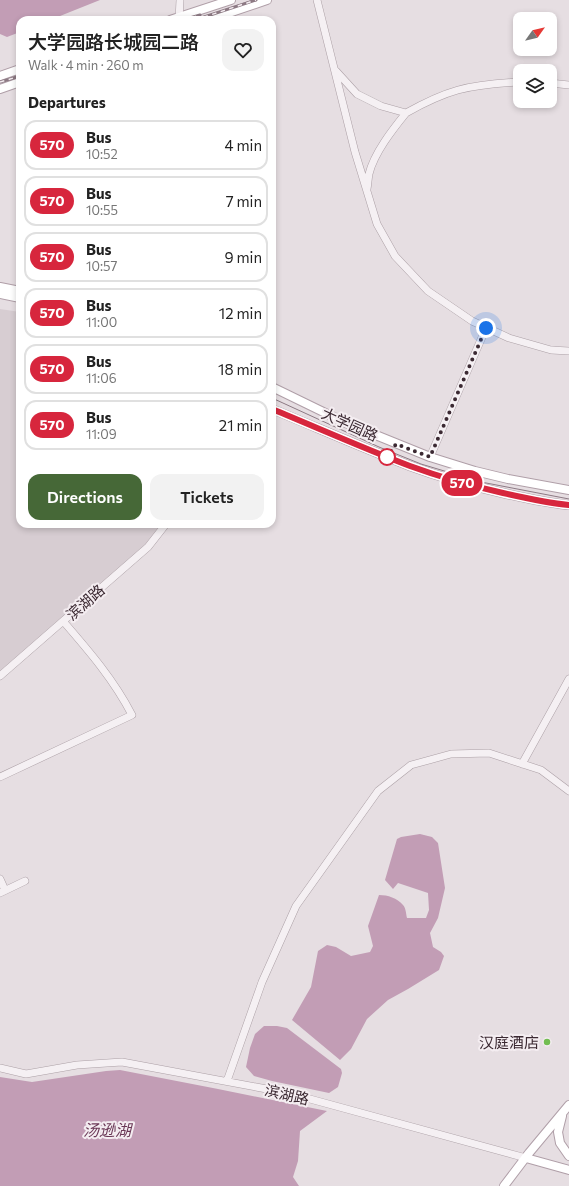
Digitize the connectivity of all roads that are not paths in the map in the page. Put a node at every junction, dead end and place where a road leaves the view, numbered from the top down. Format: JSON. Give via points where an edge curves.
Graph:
{"nodes":[{"id":1,"x":180,"y":0,"type":"edge"},
{"id":2,"x":231,"y":0,"type":"edge"},
{"id":3,"x":267,"y":0,"type":"edge"},
{"id":4,"x":317,"y":0,"type":"edge"},
{"id":5,"x":179,"y":16,"type":"edge"},
{"id":6,"x":185,"y":16,"type":"edge"},
{"id":7,"x":220,"y":16,"type":"edge"},
{"id":8,"x":334,"y":69,"type":"junction"},
{"id":9,"x":16,"y":70,"type":"edge"},
{"id":10,"x":0,"y":76,"type":"edge"},
{"id":11,"x":513,"y":82,"type":"edge"},
{"id":12,"x":16,"y":83,"type":"edge"},
{"id":13,"x":557,"y":84,"type":"edge"},
{"id":14,"x":569,"y":85,"type":"edge"},
{"id":15,"x":0,"y":89,"type":"edge"},
{"id":16,"x":406,"y":113,"type":"junction"},
{"id":17,"x":367,"y":192,"type":"junction"},
{"id":18,"x":0,"y":287,"type":"edge"},
{"id":19,"x":16,"y":290,"type":"edge"},
{"id":20,"x":0,"y":294,"type":"edge"},
{"id":21,"x":16,"y":297,"type":"edge"},
{"id":22,"x":486,"y":328,"type":"junction"},
{"id":23,"x":569,"y":350,"type":"edge"},
{"id":24,"x":276,"y":389,"type":"edge"},
{"id":25,"x":276,"y":411,"type":"edge"},
{"id":26,"x":430,"y":457,"type":"junction"},
{"id":27,"x":569,"y":490,"type":"edge"},
{"id":28,"x":569,"y":506,"type":"edge"},
{"id":29,"x":163,"y":528,"type":"edge"},
{"id":30,"x":63,"y":621,"type":"junction"},
{"id":31,"x":0,"y":676,"type":"edge"},
{"id":32,"x":569,"y":679,"type":"edge"},
{"id":33,"x":522,"y":764,"type":"junction"},
{"id":34,"x":0,"y":777,"type":"edge"},
{"id":35,"x":569,"y":791,"type":"edge"},
{"id":36,"x":0,"y":879,"type":"edge"},
{"id":37,"x":25,"y":881,"type":"dead end"},
{"id":38,"x":3,"y":892,"type":"edge"},
{"id":39,"x":0,"y":1068,"type":"edge"},
{"id":40,"x":227,"y":1081,"type":"junction"},
{"id":41,"x":569,"y":1105,"type":"edge"},
{"id":42,"x":562,"y":1115,"type":"junction"},
{"id":43,"x":528,"y":1156,"type":"junction"},
{"id":44,"x":569,"y":1156,"type":"edge"},
{"id":45,"x":569,"y":1165,"type":"edge"},
{"id":46,"x":569,"y":1170,"type":"edge"},
{"id":47,"x":504,"y":1186,"type":"edge"}],
"edges":[{"from":1,"to":5,"type":"street"},
{"from":2,"to":6,"type":"main road"},
{"from":3,"to":7,"type":"main road"},
{"from":4,"to":8,"type":"street"},
{"from":8,"to":16,"type":"street","via":[[357,94],[381,106]]},
{"from":8,"to":17,"type":"street"},
{"from":9,"to":10,"type":"main road"},
{"from":11,"to":16,"type":"street","via":[[458,90]]},
{"from":12,"to":15,"type":"main road"},
{"from":13,"to":14,"type":"street"},
{"from":16,"to":17,"type":"street","via":[[380,149],[370,173]]},
{"from":17,"to":22,"type":"street","via":[[377,224],[394,256],[428,291]]},
{"from":18,"to":19,"type":"main road"},
{"from":20,"to":21,"type":"main road"},
{"from":22,"to":23,"type":"street","via":[[509,338],[551,350]]},
{"from":22,"to":26,"type":"street"},
{"from":24,"to":26,"type":"main road","name":"大学园路","via":[[346,423]]},
{"from":25,"to":28,"type":"main road","name":"大学园路","via":[[410,466],[467,485]]},
{"from":26,"to":27,"type":"main road","name":"大学园路","via":[[508,479]]},
{"from":29,"to":30,"type":"street","name":"滨湖路","via":[[148,547]]},
{"from":30,"to":31,"type":"street","name":"滨湖路"},
{"from":30,"to":34,"type":"street","via":[[94,657],[123,697],[132,715]]},
{"from":32,"to":33,"type":"street"},
{"from":33,"to":35,"type":"street","via":[[541,770]]},
{"from":33,"to":40,"type":"street","via":[[489,753],[451,754],[411,765],[378,791],[296,906],[262,982]]},
{"from":36,"to":38,"type":"street"},
{"from":37,"to":38,"type":"street"},
{"from":39,"to":40,"type":"street","name":"滨湖路","via":[[26,1074],[77,1065],[122,1062]]},
{"from":40,"to":43,"type":"street","name":"滨湖路","via":[[288,1093]]},
{"from":41,"to":42,"type":"main road"},
{"from":42,"to":43,"type":"main road"},
{"from":42,"to":44,"type":"main road","via":[[558,1132],[560,1143]]},
{"from":43,"to":45,"type":"main road","name":"滨湖路"},
{"from":43,"to":46,"type":"main road","name":"滨湖路"},
{"from":43,"to":47,"type":"main road"}]}
